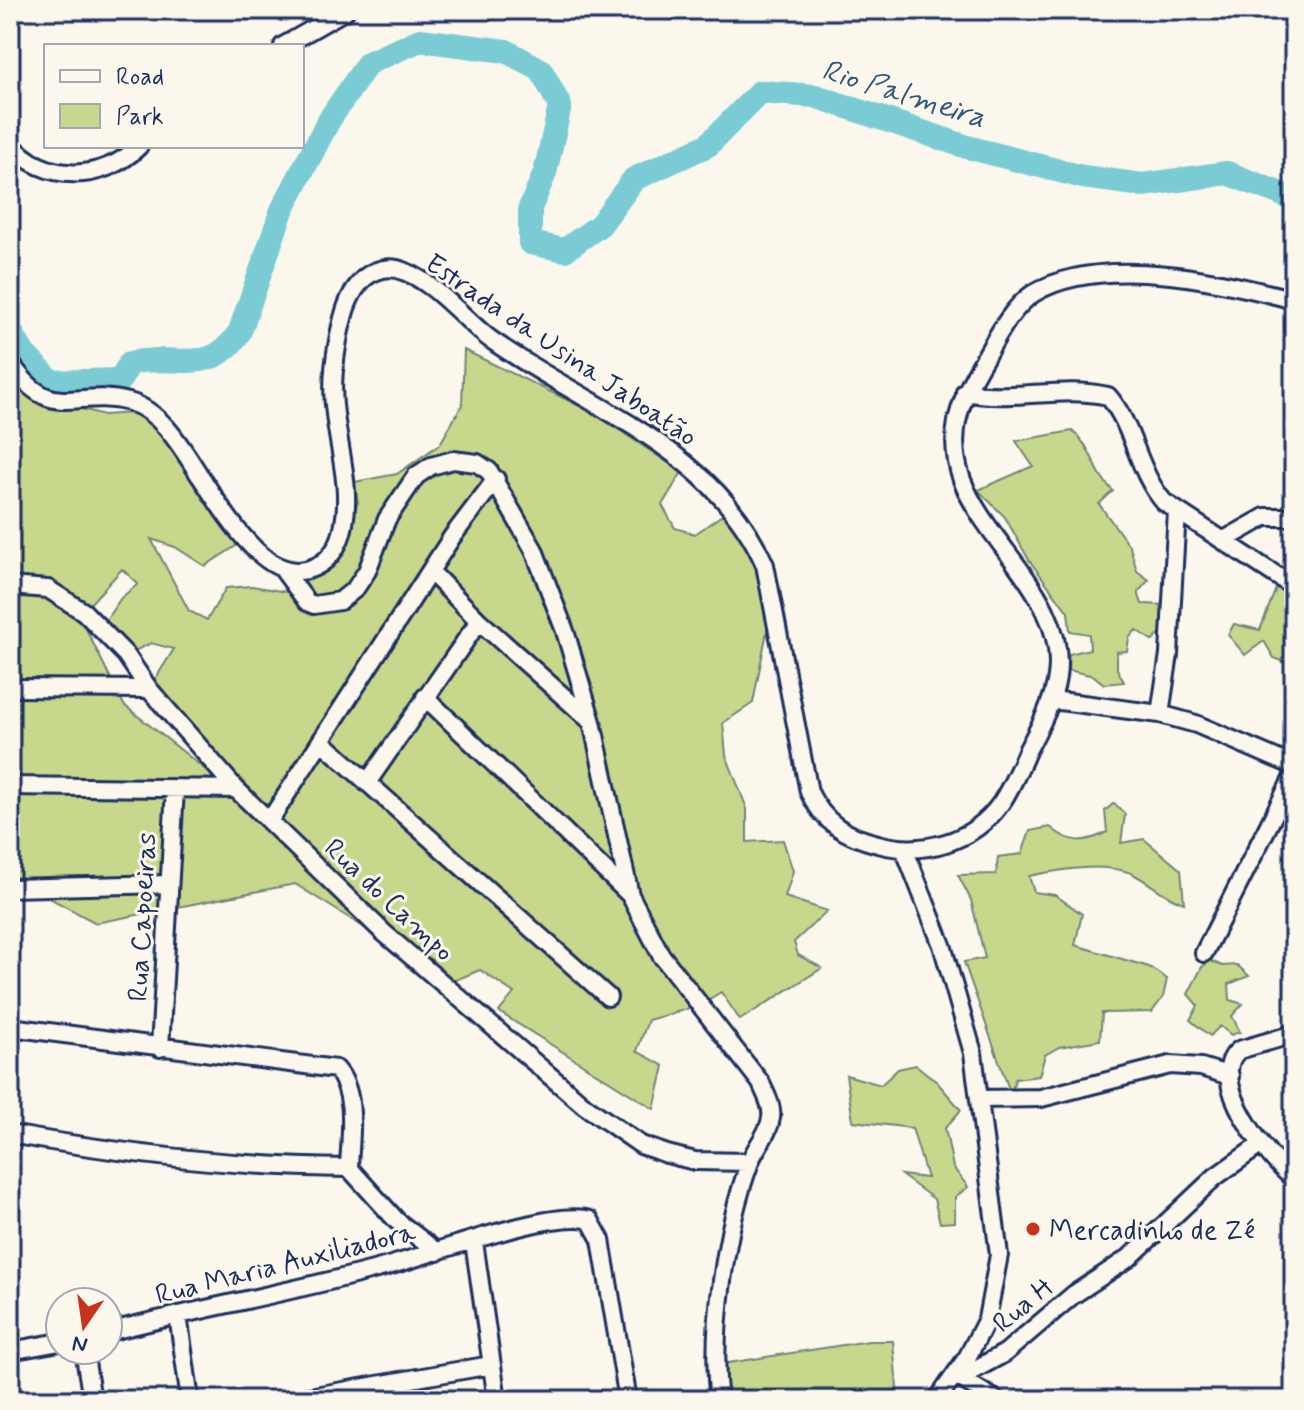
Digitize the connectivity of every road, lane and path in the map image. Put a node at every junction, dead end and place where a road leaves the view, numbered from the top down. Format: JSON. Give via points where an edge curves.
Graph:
{"nodes":[{"id":1,"x":346,"y":10,"type":"edge"},
{"id":2,"x":286,"y":44,"type":"edge"},
{"id":3,"x":10,"y":143,"type":"edge"},
{"id":4,"x":136,"y":148,"type":"edge"},
{"id":5,"x":1294,"y":300,"type":"edge"},
{"id":6,"x":10,"y":362,"type":"edge"},
{"id":7,"x":965,"y":392,"type":"junction"},
{"id":8,"x":496,"y":479,"type":"junction"},
{"id":9,"x":1177,"y":511,"type":"junction"},
{"id":10,"x":1294,"y":517,"type":"edge"},
{"id":11,"x":1226,"y":539,"type":"junction"},
{"id":12,"x":284,"y":571,"type":"junction"},
{"id":13,"x":432,"y":573,"type":"junction"},
{"id":14,"x":10,"y":586,"type":"edge"},
{"id":15,"x":1294,"y":587,"type":"edge"},
{"id":16,"x":479,"y":621,"type":"junction"},
{"id":17,"x":10,"y":688,"type":"edge"},
{"id":18,"x":149,"y":689,"type":"junction"},
{"id":19,"x":425,"y":697,"type":"junction"},
{"id":20,"x":1052,"y":700,"type":"junction"},
{"id":21,"x":1160,"y":714,"type":"junction"},
{"id":22,"x":592,"y":722,"type":"junction"},
{"id":23,"x":322,"y":742,"type":"junction"},
{"id":24,"x":1294,"y":766,"type":"edge"},
{"id":25,"x":1294,"y":775,"type":"edge"},
{"id":26,"x":367,"y":783,"type":"junction"},
{"id":27,"x":10,"y":786,"type":"edge"},
{"id":28,"x":175,"y":789,"type":"junction"},
{"id":29,"x":236,"y":789,"type":"junction"},
{"id":30,"x":270,"y":820,"type":"junction"},
{"id":31,"x":905,"y":851,"type":"junction"},
{"id":32,"x":167,"y":884,"type":"junction"},
{"id":33,"x":10,"y":888,"type":"edge"},
{"id":34,"x":630,"y":895,"type":"junction"},
{"id":35,"x":1204,"y":953,"type":"dead end"},
{"id":36,"x":608,"y":997,"type":"dead end"},
{"id":37,"x":10,"y":1027,"type":"edge"},
{"id":38,"x":1294,"y":1034,"type":"edge"},
{"id":39,"x":160,"y":1048,"type":"junction"},
{"id":40,"x":1230,"y":1076,"type":"junction"},
{"id":41,"x":981,"y":1099,"type":"junction"},
{"id":42,"x":10,"y":1134,"type":"edge"},
{"id":43,"x":1260,"y":1145,"type":"junction"},
{"id":44,"x":750,"y":1162,"type":"junction"},
{"id":45,"x":349,"y":1168,"type":"junction"},
{"id":46,"x":1294,"y":1179,"type":"edge"},
{"id":47,"x":474,"y":1242,"type":"junction"},
{"id":48,"x":437,"y":1252,"type":"junction"},
{"id":49,"x":178,"y":1315,"type":"junction"},
{"id":50,"x":124,"y":1328,"type":"edge"},
{"id":51,"x":44,"y":1345,"type":"edge"},
{"id":52,"x":10,"y":1351,"type":"edge"},
{"id":53,"x":491,"y":1365,"type":"junction"},
{"id":54,"x":87,"y":1366,"type":"edge"},
{"id":55,"x":958,"y":1376,"type":"junction"},
{"id":56,"x":92,"y":1400,"type":"edge"},
{"id":57,"x":190,"y":1400,"type":"edge"},
{"id":58,"x":292,"y":1400,"type":"edge"},
{"id":59,"x":497,"y":1400,"type":"edge"},
{"id":60,"x":628,"y":1400,"type":"edge"},
{"id":61,"x":719,"y":1400,"type":"edge"},
{"id":62,"x":937,"y":1400,"type":"edge"},
{"id":63,"x":996,"y":1400,"type":"edge"}],
"edges":[{"from":1,"to":2,"type":"street"},
{"from":3,"to":4,"type":"street","via":[[28,160],[74,174],[113,166]]},
{"from":5,"to":7,"type":"street","name":"Estrada da Usina Jaboatão","via":[[1155,274],[1091,276],[1053,284],[1017,310]]},
{"from":6,"to":12,"type":"street","via":[[45,399],[130,402],[161,422],[238,531]]},
{"from":7,"to":9,"type":"street","via":[[998,397],[1108,396],[1151,487]]},
{"from":7,"to":20,"type":"street","name":"Estrada da Usina Jaboatão","via":[[956,419],[956,457],[971,500],[1049,619],[1057,646]]},
{"from":8,"to":12,"type":"street","via":[[477,463],[453,460],[416,476],[387,519],[367,571],[340,601],[307,602]]},
{"from":8,"to":13,"type":"street"},
{"from":8,"to":22,"type":"street","via":[[534,550]]},
{"from":9,"to":11,"type":"street"},
{"from":9,"to":21,"type":"street"},
{"from":10,"to":11,"type":"street","via":[[1265,517]]},
{"from":11,"to":15,"type":"street"},
{"from":12,"to":31,"type":"street","name":"Estrada da Usina Jaboatão","via":[[318,566],[338,544],[345,522],[345,484],[332,375],[343,315],[359,283],[370,274],[397,269],[428,286],[492,340],[670,451],[732,508],[765,565],[809,792],[819,812],[832,826],[861,840]]},
{"from":13,"to":16,"type":"street"},
{"from":13,"to":23,"type":"street"},
{"from":14,"to":18,"type":"street","name":"Rua do Campo","via":[[48,589],[72,601],[126,655]]},
{"from":16,"to":19,"type":"street"},
{"from":16,"to":22,"type":"street"},
{"from":17,"to":18,"type":"street"},
{"from":18,"to":29,"type":"street","name":"Rua do Campo"},
{"from":19,"to":26,"type":"street"},
{"from":19,"to":34,"type":"street"},
{"from":20,"to":21,"type":"street"},
{"from":20,"to":31,"type":"street","name":"Estrada da Usina Jaboatão","via":[[1001,804],[984,822],[959,838]]},
{"from":21,"to":24,"type":"street"},
{"from":22,"to":34,"type":"street"},
{"from":23,"to":26,"type":"street"},
{"from":23,"to":30,"type":"street"},
{"from":25,"to":35,"type":"street"},
{"from":26,"to":36,"type":"street"},
{"from":27,"to":28,"type":"street"},
{"from":28,"to":29,"type":"street"},
{"from":28,"to":32,"type":"street","name":"Rua Capoeiras"},
{"from":29,"to":30,"type":"street","name":"Rua do Campo"},
{"from":30,"to":44,"type":"street","name":"Rua do Campo","via":[[383,932],[617,1129],[641,1145],[695,1161]]},
{"from":31,"to":41,"type":"street","via":[[942,945]]},
{"from":32,"to":33,"type":"street"},
{"from":32,"to":39,"type":"street","name":"Rua Capoeiras"},
{"from":34,"to":44,"type":"street","via":[[661,955],[761,1083],[770,1104],[767,1130]]},
{"from":37,"to":39,"type":"street"},
{"from":38,"to":40,"type":"street","via":[[1239,1050]]},
{"from":39,"to":45,"type":"street","via":[[336,1069],[345,1079],[351,1121]]},
{"from":40,"to":41,"type":"street","via":[[1170,1065],[1041,1098]]},
{"from":40,"to":43,"type":"street"},
{"from":41,"to":55,"type":"street","via":[[999,1255],[987,1319]]},
{"from":42,"to":45,"type":"street","via":[[189,1160]]},
{"from":43,"to":46,"type":"street"},
{"from":43,"to":55,"type":"street","name":"Rua H","via":[[1215,1177],[1129,1258],[1073,1295],[1005,1353]]},
{"from":44,"to":61,"type":"street","via":[[726,1262],[716,1336]]},
{"from":45,"to":48,"type":"street","via":[[397,1221]]},
{"from":47,"to":48,"type":"street","name":"Rua Maria Auxiliadora"},
{"from":47,"to":53,"type":"street"},
{"from":47,"to":60,"type":"street","name":"Rua Maria Auxiliadora","via":[[558,1218],[590,1220],[601,1240]]},
{"from":48,"to":49,"type":"street","name":"Rua Maria Auxiliadora"},
{"from":49,"to":50,"type":"street","name":"Rua Maria Auxiliadora"},
{"from":49,"to":57,"type":"street"},
{"from":51,"to":52,"type":"street"},
{"from":53,"to":58,"type":"street"},
{"from":53,"to":59,"type":"street"},
{"from":54,"to":56,"type":"street"},
{"from":55,"to":62,"type":"street"},
{"from":55,"to":63,"type":"street"}]}
